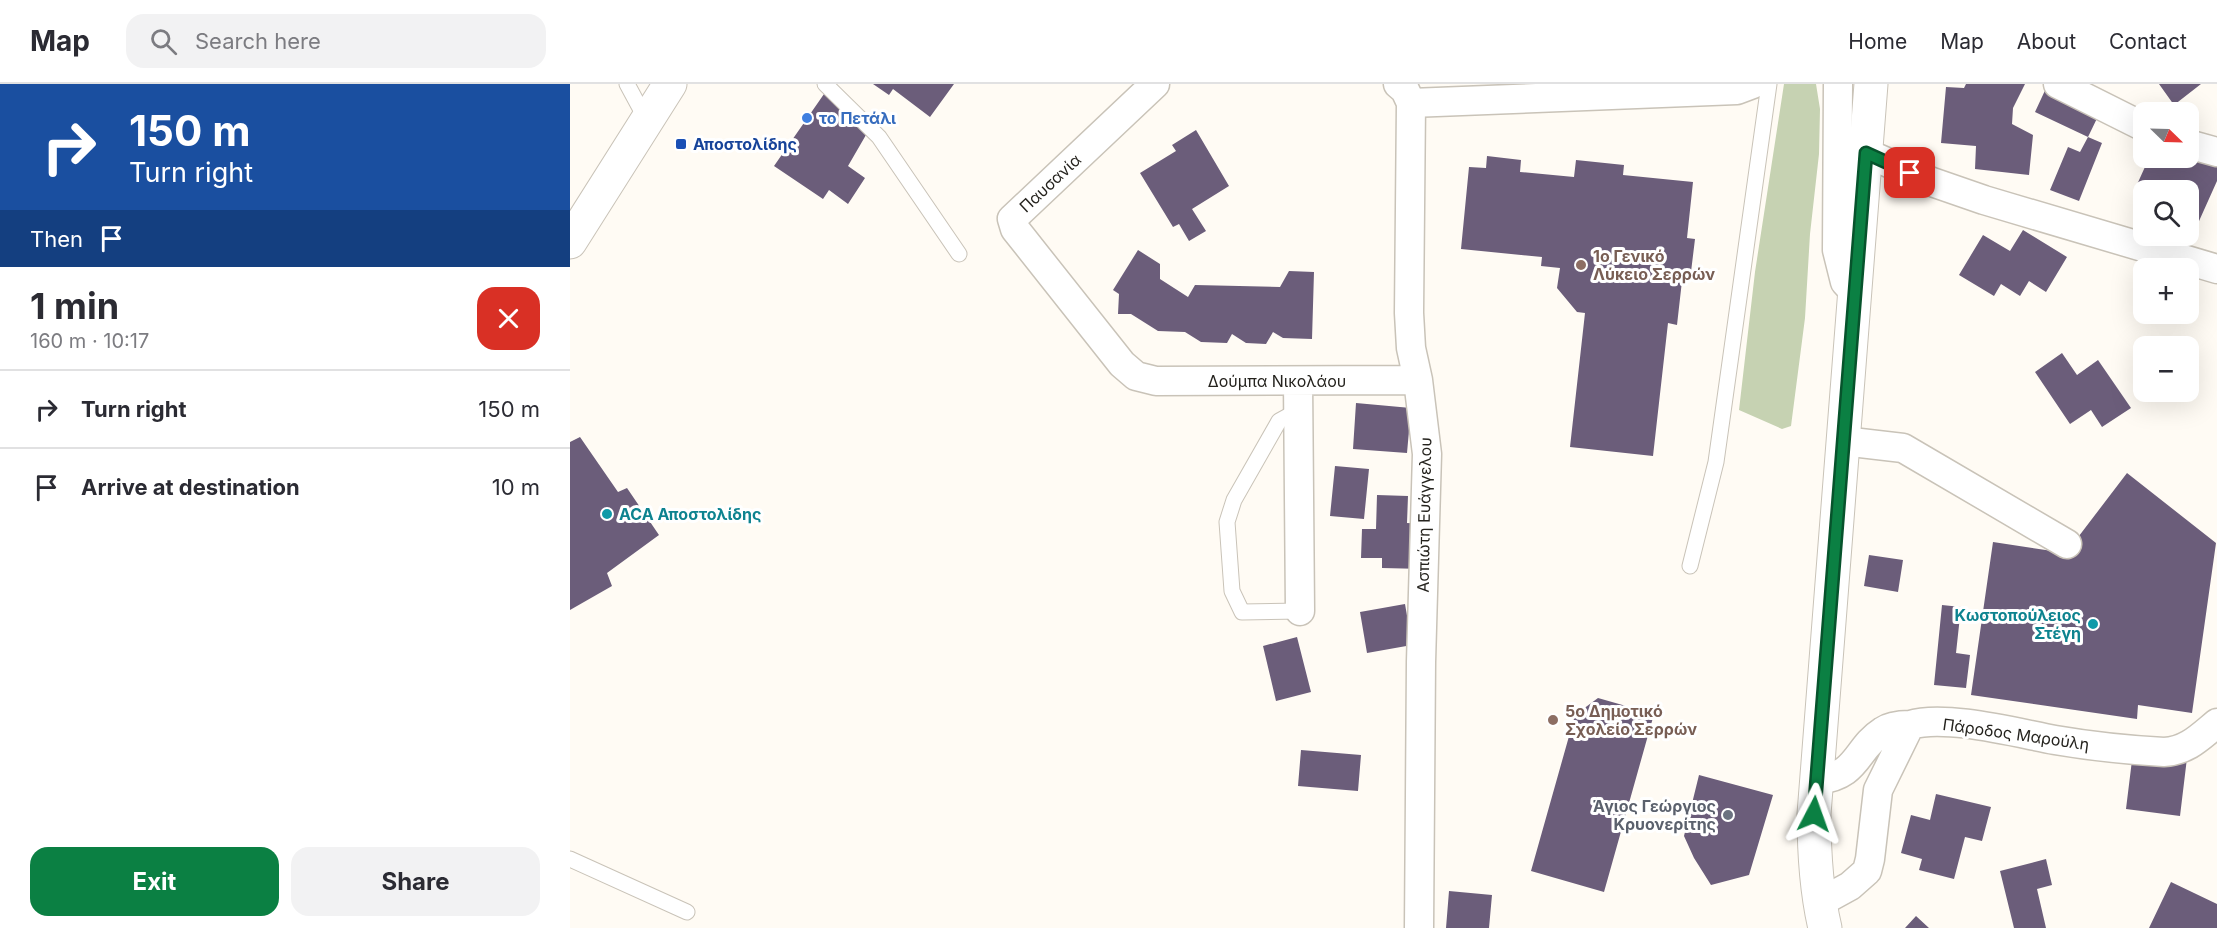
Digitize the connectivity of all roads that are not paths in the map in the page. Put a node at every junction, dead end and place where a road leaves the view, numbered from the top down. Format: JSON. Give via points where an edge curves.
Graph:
{"nodes":[{"id":1,"x":627,"y":84,"type":"edge"},
{"id":2,"x":670,"y":84,"type":"edge"},
{"id":3,"x":825,"y":84,"type":"edge"},
{"id":4,"x":1155,"y":84,"type":"edge"},
{"id":5,"x":1753,"y":84,"type":"edge"},
{"id":6,"x":1769,"y":84,"type":"edge"},
{"id":7,"x":1838,"y":84,"type":"edge"},
{"id":8,"x":1871,"y":84,"type":"edge"},
{"id":9,"x":2058,"y":84,"type":"edge"},
{"id":10,"x":1404,"y":93,"type":"edge"},
{"id":11,"x":647,"y":121,"type":"junction"},
{"id":12,"x":2133,"y":122,"type":"edge"},
{"id":13,"x":2199,"y":147,"type":"edge"},
{"id":14,"x":2217,"y":152,"type":"edge"},
{"id":15,"x":1866,"y":153,"type":"junction"},
{"id":16,"x":572,"y":235,"type":"edge"},
{"id":17,"x":959,"y":254,"type":"dead end"},
{"id":18,"x":2217,"y":269,"type":"edge"},
{"id":19,"x":1856,"y":294,"type":"junction"},
{"id":20,"x":1136,"y":376,"type":"joint"},
{"id":21,"x":1418,"y":380,"type":"junction"},
{"id":22,"x":1298,"y":381,"type":"junction"},
{"id":23,"x":1299,"y":410,"type":"junction"},
{"id":24,"x":1843,"y":441,"type":"junction"},
{"id":25,"x":2067,"y":544,"type":"dead end"},
{"id":26,"x":1690,"y":567,"type":"dead end"},
{"id":27,"x":1300,"y":611,"type":"joint"},
{"id":28,"x":2217,"y":723,"type":"edge"},
{"id":29,"x":1910,"y":725,"type":"junction"},
{"id":30,"x":1817,"y":780,"type":"junction"},
{"id":31,"x":570,"y":859,"type":"edge"},
{"id":32,"x":687,"y":912,"type":"dead end"},
{"id":33,"x":1822,"y":915,"type":"edge"},
{"id":34,"x":1419,"y":928,"type":"edge"}],
"edges":[{"from":1,"to":11,"type":"lane"},
{"from":2,"to":11,"type":"main road"},
{"from":3,"to":17,"type":"lane","via":[[879,137]]},
{"from":4,"to":20,"type":"street","name":"Παυσανία","via":[[1012,219],[1015,229],[1114,354]]},
{"from":5,"to":10,"type":"street","via":[[1737,90]]},
{"from":6,"to":26,"type":"lane","via":[[1716,462]]},
{"from":7,"to":19,"type":"street","via":[[1837,250],[1845,282]]},
{"from":8,"to":15,"type":"main road"},
{"from":9,"to":12,"type":"street"},
{"from":10,"to":21,"type":"street","name":"Ασπιώτη Ευάγγελου","via":[[1408,293],[1411,348]]},
{"from":11,"to":16,"type":"main road"},
{"from":13,"to":14,"type":"street"},
{"from":15,"to":18,"type":"street","via":[[1984,200]]},
{"from":15,"to":19,"type":"main road"},
{"from":19,"to":24,"type":"main road"},
{"from":20,"to":22,"type":"street","name":"Δούμπα Νικολάου","via":[[1156,381]]},
{"from":21,"to":22,"type":"street","name":"Δούμπα Νικολάου"},
{"from":21,"to":34,"type":"street","name":"Ασπιώτη Ευάγγελου","via":[[1427,454]]},
{"from":22,"to":23,"type":"street"},
{"from":23,"to":27,"type":"street"},
{"from":23,"to":27,"type":"lane","via":[[1279,421],[1234,500],[1227,522],[1232,591],[1242,612]]},
{"from":24,"to":25,"type":"street","via":[[1903,448]]},
{"from":24,"to":30,"type":"main road"},
{"from":28,"to":29,"type":"street","name":"Πάροδος Μαρούλη","via":[[2186,748],[2164,752],[2058,741],[1973,725]]},
{"from":29,"to":30,"type":"street","name":"Πάροδος Μαρούλη","via":[[1884,730],[1852,765],[1834,777]]},
{"from":29,"to":33,"type":"street","via":[[1878,790],[1867,871]]},
{"from":30,"to":33,"type":"main road","via":[[1814,856]]},
{"from":31,"to":32,"type":"lane"}]}
